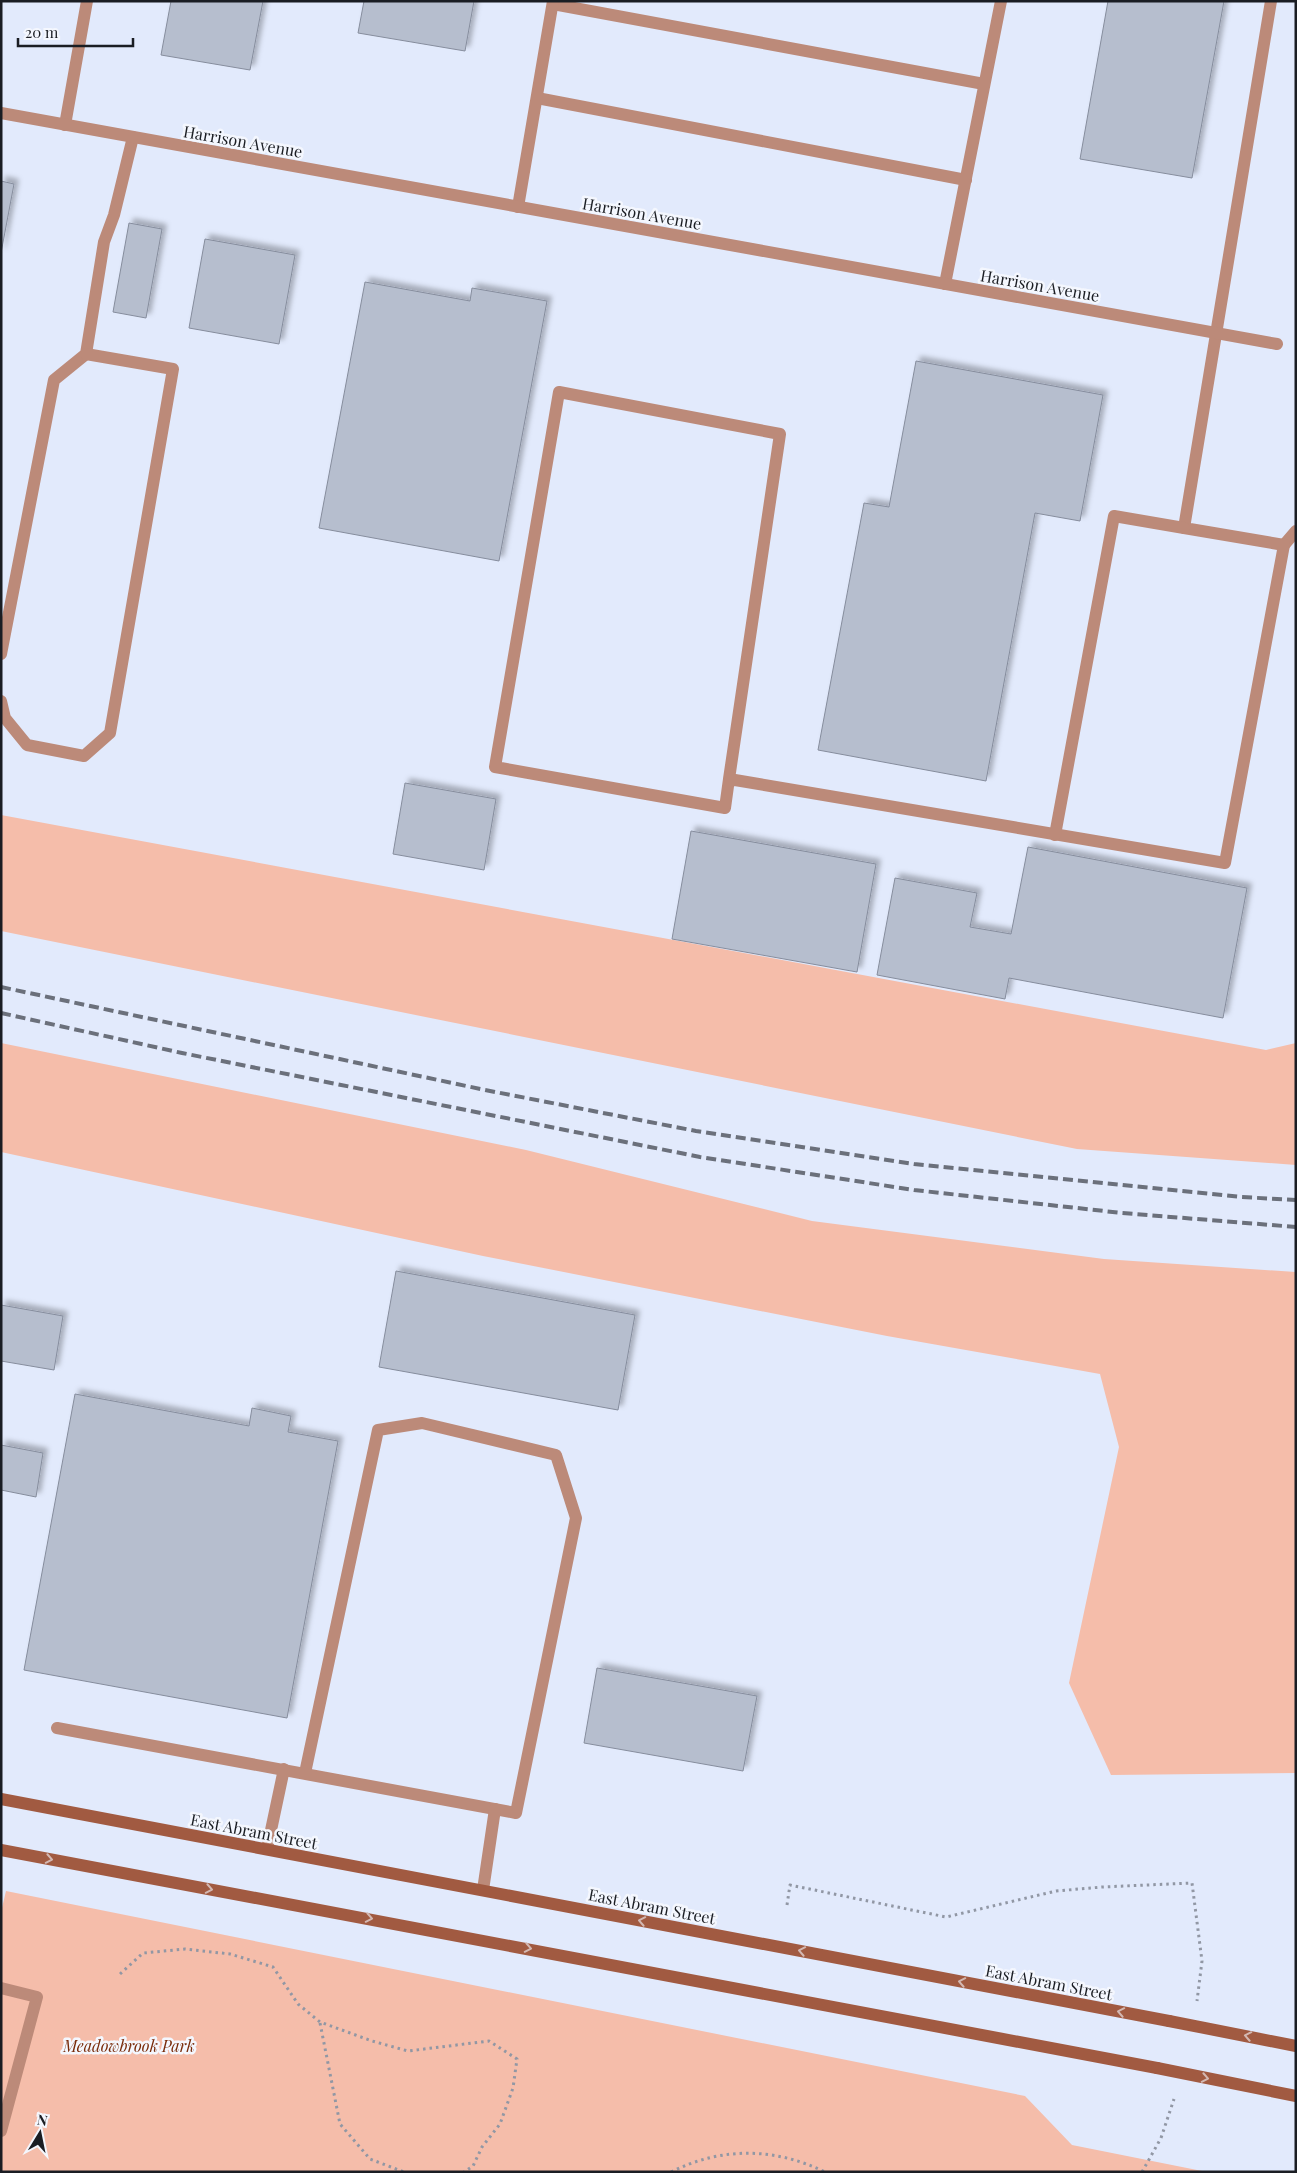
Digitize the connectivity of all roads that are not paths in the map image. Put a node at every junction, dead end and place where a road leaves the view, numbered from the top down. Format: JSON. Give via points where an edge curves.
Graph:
{"nodes":[{"id":1,"x":87,"y":1,"type":"edge"},
{"id":2,"x":1000,"y":1,"type":"edge"},
{"id":3,"x":1271,"y":1,"type":"edge"},
{"id":4,"x":553,"y":3,"type":"edge"},
{"id":5,"x":984,"y":84,"type":"junction"},
{"id":6,"x":537,"y":98,"type":"junction"},
{"id":7,"x":1,"y":113,"type":"edge"},
{"id":8,"x":65,"y":125,"type":"junction"},
{"id":9,"x":133,"y":138,"type":"junction"},
{"id":10,"x":966,"y":180,"type":"junction"},
{"id":11,"x":518,"y":207,"type":"junction"},
{"id":12,"x":945,"y":284,"type":"junction"},
{"id":13,"x":1217,"y":333,"type":"junction"},
{"id":14,"x":1277,"y":344,"type":"dead end"},
{"id":15,"x":86,"y":354,"type":"junction"},
{"id":16,"x":1184,"y":528,"type":"junction"},
{"id":17,"x":1296,"y":532,"type":"edge"},
{"id":18,"x":1284,"y":544,"type":"junction"},
{"id":19,"x":1,"y":654,"type":"edge"},
{"id":20,"x":1,"y":701,"type":"edge"},
{"id":21,"x":729,"y":779,"type":"junction"},
{"id":22,"x":1055,"y":835,"type":"junction"},
{"id":23,"x":57,"y":1728,"type":"dead end"},
{"id":24,"x":284,"y":1769,"type":"junction"},
{"id":25,"x":305,"y":1773,"type":"junction"},
{"id":26,"x":1,"y":1799,"type":"edge"},
{"id":27,"x":495,"y":1809,"type":"junction"},
{"id":28,"x":267,"y":1849,"type":"junction"},
{"id":29,"x":1,"y":1850,"type":"edge"},
{"id":30,"x":483,"y":1890,"type":"junction"},
{"id":31,"x":1,"y":1988,"type":"edge"},
{"id":32,"x":1296,"y":2046,"type":"edge"},
{"id":33,"x":1296,"y":2096,"type":"edge"},
{"id":34,"x":1,"y":2131,"type":"edge"}],
"edges":[{"from":1,"to":8,"type":"street"},
{"from":2,"to":5,"type":"street"},
{"from":3,"to":13,"type":"street"},
{"from":4,"to":5,"type":"street"},
{"from":4,"to":6,"type":"street"},
{"from":5,"to":10,"type":"street"},
{"from":6,"to":10,"type":"street"},
{"from":6,"to":11,"type":"street"},
{"from":7,"to":8,"type":"street","name":"Harrison Avenue"},
{"from":8,"to":9,"type":"street","name":"Harrison Avenue"},
{"from":9,"to":11,"type":"street","name":"Harrison Avenue"},
{"from":9,"to":15,"type":"street","via":[[104,242]]},
{"from":10,"to":12,"type":"street"},
{"from":11,"to":12,"type":"street","name":"Harrison Avenue"},
{"from":12,"to":13,"type":"street","name":"Harrison Avenue"},
{"from":13,"to":14,"type":"street","name":"Harrison Avenue"},
{"from":13,"to":16,"type":"street"},
{"from":15,"to":19,"type":"street","via":[[54,380]]},
{"from":15,"to":20,"type":"street","via":[[173,369],[110,733],[84,756],[27,745],[5,718]]},
{"from":16,"to":18,"type":"street"},
{"from":16,"to":22,"type":"street","via":[[1114,516]]},
{"from":17,"to":18,"type":"street"},
{"from":18,"to":22,"type":"street","via":[[1225,863]]},
{"from":21,"to":21,"type":"street","via":[[780,434],[559,392],[495,767],[725,808]]},
{"from":21,"to":22,"type":"street"},
{"from":23,"to":24,"type":"street"},
{"from":24,"to":25,"type":"street"},
{"from":24,"to":28,"type":"street"},
{"from":25,"to":27,"type":"street"},
{"from":25,"to":27,"type":"street","via":[[378,1430],[422,1423],[556,1455],[576,1518],[516,1813]]},
{"from":26,"to":28,"type":"main road","name":"East Abram Street"},
{"from":27,"to":30,"type":"street"},
{"from":28,"to":30,"type":"main road","name":"East Abram Street"},
{"from":29,"to":33,"type":"main road","one_way":true,"bridge":true},
{"from":32,"to":30,"type":"main road","name":"East Abram Street","one_way":true,"bridge":true},
{"from":31,"to":34,"type":"street","via":[[37,1997]]}]}
